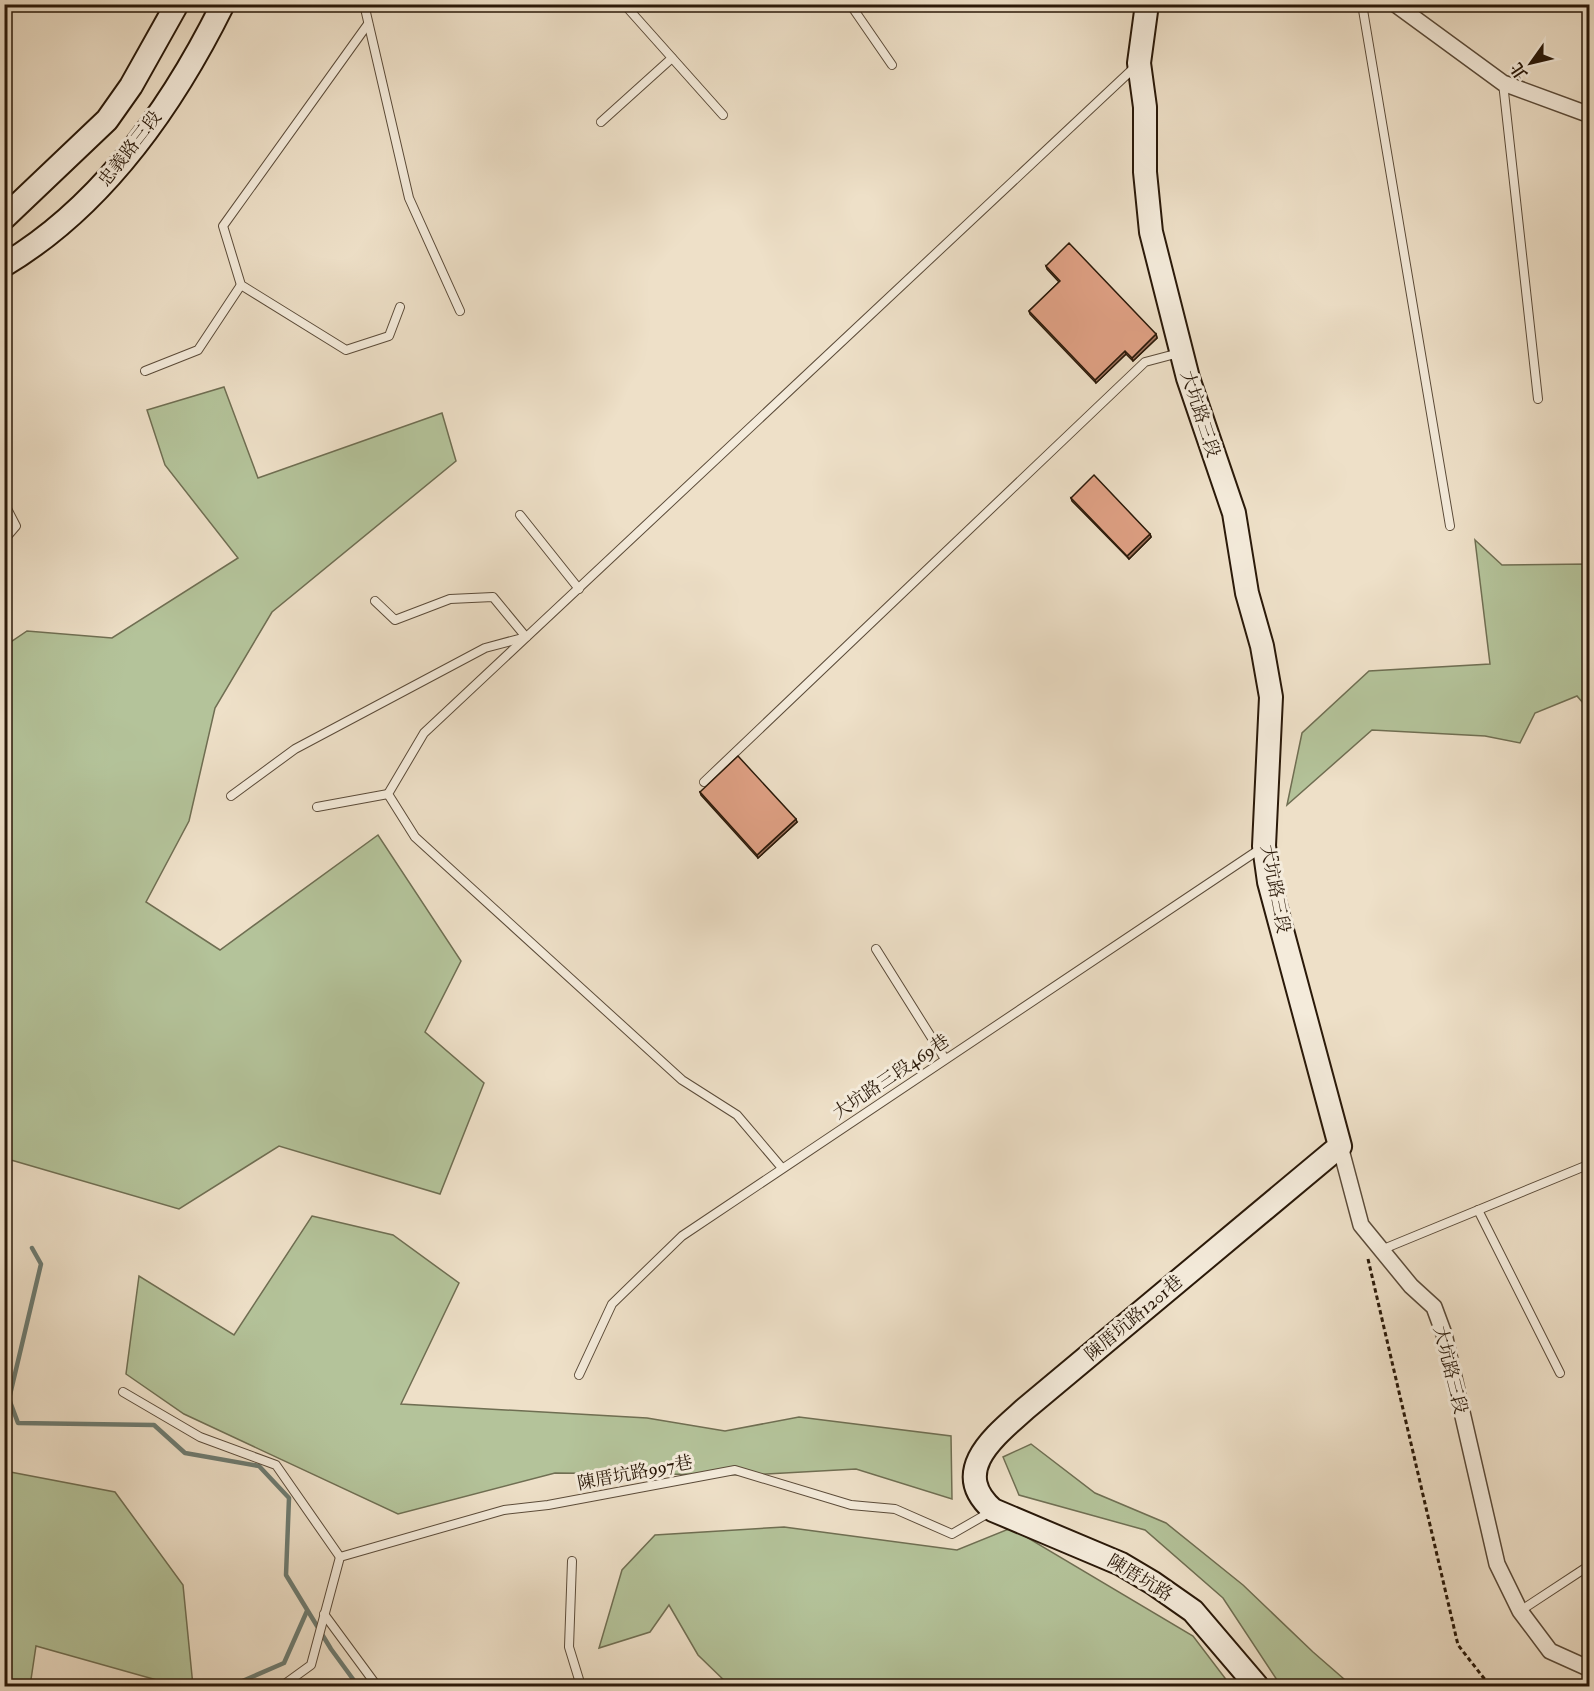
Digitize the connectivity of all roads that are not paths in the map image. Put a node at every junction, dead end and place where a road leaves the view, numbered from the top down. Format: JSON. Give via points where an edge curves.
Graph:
{"nodes":[{"id":1,"x":177,"y":4,"type":"edge"},
{"id":2,"x":223,"y":4,"type":"edge"},
{"id":3,"x":364,"y":4,"type":"edge"},
{"id":4,"x":624,"y":4,"type":"edge"},
{"id":5,"x":850,"y":4,"type":"edge"},
{"id":6,"x":1147,"y":4,"type":"edge"},
{"id":7,"x":1362,"y":4,"type":"edge"},
{"id":8,"x":1395,"y":4,"type":"edge"},
{"id":9,"x":368,"y":24,"type":"junction"},
{"id":10,"x":672,"y":58,"type":"junction"},
{"id":11,"x":1139,"y":63,"type":"junction"},
{"id":12,"x":892,"y":65,"type":"dead end"},
{"id":13,"x":1503,"y":83,"type":"junction"},
{"id":14,"x":1590,"y":115,"type":"edge"},
{"id":15,"x":723,"y":116,"type":"dead end"},
{"id":16,"x":601,"y":122,"type":"dead end"},
{"id":17,"x":4,"y":218,"type":"edge"},
{"id":18,"x":4,"y":265,"type":"edge"},
{"id":19,"x":241,"y":285,"type":"junction"},
{"id":20,"x":400,"y":307,"type":"dead end"},
{"id":21,"x":460,"y":310,"type":"dead end"},
{"id":22,"x":1180,"y":352,"type":"junction"},
{"id":23,"x":145,"y":371,"type":"dead end"},
{"id":24,"x":1538,"y":399,"type":"dead end"},
{"id":25,"x":4,"y":504,"type":"edge"},
{"id":26,"x":520,"y":515,"type":"dead end"},
{"id":27,"x":1450,"y":526,"type":"dead end"},
{"id":28,"x":4,"y":540,"type":"edge"},
{"id":29,"x":579,"y":589,"type":"junction"},
{"id":30,"x":375,"y":601,"type":"dead end"},
{"id":31,"x":526,"y":637,"type":"junction"},
{"id":32,"x":704,"y":782,"type":"dead end"},
{"id":33,"x":388,"y":794,"type":"junction"},
{"id":34,"x":231,"y":796,"type":"dead end"},
{"id":35,"x":318,"y":807,"type":"dead end"},
{"id":36,"x":1264,"y":846,"type":"junction"},
{"id":37,"x":876,"y":949,"type":"dead end"},
{"id":38,"x":945,"y":1059,"type":"junction"},
{"id":39,"x":1340,"y":1146,"type":"junction"},
{"id":40,"x":1590,"y":1164,"type":"edge"},
{"id":41,"x":782,"y":1168,"type":"junction"},
{"id":42,"x":1478,"y":1210,"type":"junction"},
{"id":43,"x":1381,"y":1250,"type":"junction"},
{"id":44,"x":1560,"y":1373,"type":"dead end"},
{"id":45,"x":579,"y":1375,"type":"dead end"},
{"id":46,"x":123,"y":1392,"type":"dead end"},
{"id":47,"x":993,"y":1510,"type":"junction"},
{"id":48,"x":340,"y":1557,"type":"junction"},
{"id":49,"x":572,"y":1561,"type":"dead end"},
{"id":50,"x":1590,"y":1565,"type":"edge"},
{"id":51,"x":1520,"y":1611,"type":"junction"},
{"id":52,"x":324,"y":1618,"type":"junction"},
{"id":53,"x":1590,"y":1669,"type":"edge"},
{"id":54,"x":282,"y":1686,"type":"edge"},
{"id":55,"x":377,"y":1686,"type":"edge"},
{"id":56,"x":581,"y":1686,"type":"edge"},
{"id":57,"x":1257,"y":1686,"type":"edge"}],
"edges":[{"from":1,"to":17,"type":"street","name":"忠義路三段","via":[[107,120]]},
{"from":2,"to":18,"type":"street","name":"忠義路三段","via":[[200,51],[143,136],[89,199]]},
{"from":3,"to":9,"type":"lane"},
{"from":4,"to":10,"type":"lane"},
{"from":5,"to":12,"type":"lane"},
{"from":6,"to":11,"type":"street","name":"大坑路三段"},
{"from":7,"to":27,"type":"lane"},
{"from":8,"to":13,"type":"street"},
{"from":9,"to":19,"type":"lane","via":[[222,226]]},
{"from":9,"to":21,"type":"lane","via":[[409,198]]},
{"from":10,"to":15,"type":"lane"},
{"from":10,"to":16,"type":"lane"},
{"from":11,"to":22,"type":"street","name":"大坑路三段","via":[[1146,107],[1145,172],[1151,232]]},
{"from":11,"to":29,"type":"lane"},
{"from":13,"to":14,"type":"street"},
{"from":13,"to":24,"type":"lane"},
{"from":19,"to":20,"type":"lane","via":[[346,350],[389,336]]},
{"from":19,"to":23,"type":"lane","via":[[198,350]]},
{"from":22,"to":32,"type":"lane","via":[[1145,362]]},
{"from":22,"to":36,"type":"street","name":"大坑路三段","via":[[1234,513],[1247,593],[1271,697]]},
{"from":25,"to":28,"type":"lane","via":[[16,526]]},
{"from":26,"to":29,"type":"lane"},
{"from":29,"to":31,"type":"lane"},
{"from":30,"to":31,"type":"lane","via":[[395,620],[450,599],[493,597]]},
{"from":31,"to":33,"type":"lane","via":[[424,733]]},
{"from":31,"to":34,"type":"lane","via":[[485,648],[295,749]]},
{"from":33,"to":35,"type":"lane"},
{"from":33,"to":41,"type":"lane","via":[[415,837],[682,1080],[737,1115]]},
{"from":36,"to":38,"type":"lane","name":"大坑路三段469巷"},
{"from":36,"to":39,"type":"street","name":"大坑路三段","via":[[1269,882]]},
{"from":37,"to":38,"type":"lane"},
{"from":38,"to":41,"type":"lane","name":"大坑路三段469巷"},
{"from":39,"to":43,"type":"street","name":"大坑路三段","via":[[1361,1225]]},
{"from":39,"to":47,"type":"street","name":"陳厝坑路1201巷","via":[[994,1438],[977,1458],[974,1479],[983,1501]]},
{"from":40,"to":42,"type":"lane"},
{"from":41,"to":45,"type":"lane","name":"大坑路三段469巷","via":[[682,1236],[612,1304]]},
{"from":42,"to":43,"type":"lane"},
{"from":42,"to":44,"type":"lane"},
{"from":43,"to":51,"type":"street","name":"大坑路三段","via":[[1434,1307],[1444,1334],[1497,1564]]},
{"from":46,"to":48,"type":"lane","via":[[200,1437],[276,1465]]},
{"from":47,"to":48,"type":"lane","name":"陳厝坑路997巷","via":[[952,1534],[895,1509],[851,1505],[735,1470],[504,1510]]},
{"from":47,"to":57,"type":"street","name":"陳厝坑路","via":[[1122,1564],[1153,1582],[1193,1611]]},
{"from":48,"to":52,"type":"lane"},
{"from":49,"to":56,"type":"lane","via":[[569,1647]]},
{"from":50,"to":51,"type":"lane"},
{"from":51,"to":53,"type":"street","name":"大坑路三段","via":[[1550,1651]]},
{"from":52,"to":54,"type":"lane","via":[[311,1665]]},
{"from":52,"to":55,"type":"lane"}]}
